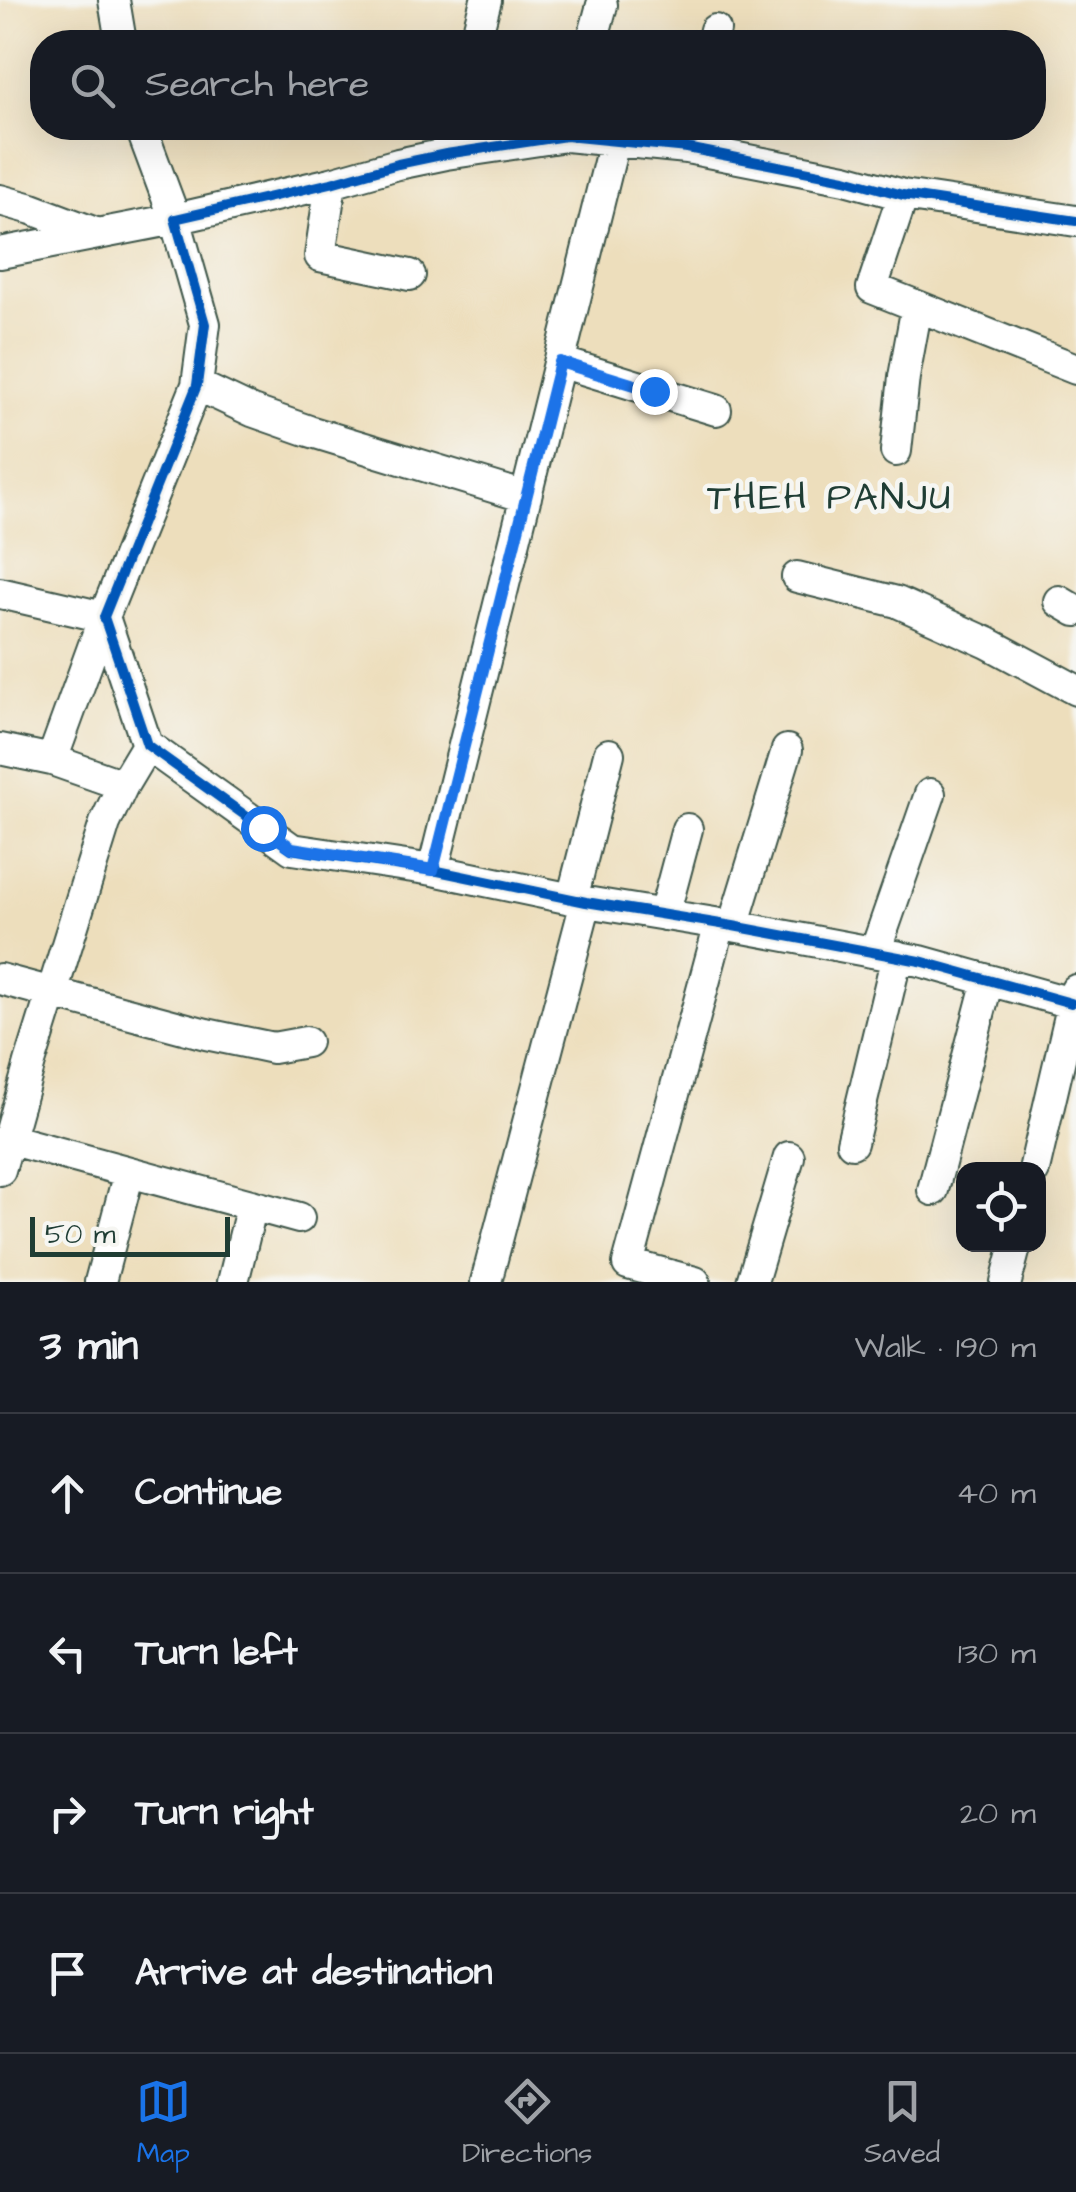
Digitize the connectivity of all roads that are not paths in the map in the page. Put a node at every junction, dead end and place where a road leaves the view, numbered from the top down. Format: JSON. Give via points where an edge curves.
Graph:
{"nodes":[{"id":1,"x":114,"y":0,"type":"edge"},
{"id":2,"x":486,"y":0,"type":"edge"},
{"id":3,"x":602,"y":5,"type":"dead end"},
{"id":4,"x":119,"y":30,"type":"edge"},
{"id":5,"x":478,"y":30,"type":"edge"},
{"id":6,"x":595,"y":30,"type":"edge"},
{"id":7,"x":146,"y":140,"type":"edge"},
{"id":8,"x":605,"y":140,"type":"edge"},
{"id":9,"x":652,"y":140,"type":"edge"},
{"id":10,"x":697,"y":140,"type":"edge"},
{"id":11,"x":449,"y":141,"type":"edge"},
{"id":12,"x":614,"y":142,"type":"junction"},
{"id":13,"x":331,"y":183,"type":"junction"},
{"id":14,"x":902,"y":195,"type":"junction"},
{"id":15,"x":0,"y":200,"type":"edge"},
{"id":16,"x":176,"y":219,"type":"junction"},
{"id":17,"x":1076,"y":221,"type":"edge"},
{"id":18,"x":98,"y":234,"type":"junction"},
{"id":19,"x":0,"y":253,"type":"edge"},
{"id":20,"x":410,"y":275,"type":"dead end"},
{"id":21,"x":916,"y":306,"type":"junction"},
{"id":22,"x":560,"y":362,"type":"junction"},
{"id":23,"x":1076,"y":369,"type":"edge"},
{"id":24,"x":198,"y":385,"type":"junction"},
{"id":25,"x":716,"y":410,"type":"dead end"},
{"id":26,"x":896,"y":451,"type":"dead end"},
{"id":27,"x":526,"y":498,"type":"junction"},
{"id":28,"x":798,"y":578,"type":"dead end"},
{"id":29,"x":0,"y":593,"type":"edge"},
{"id":30,"x":104,"y":617,"type":"junction"},
{"id":31,"x":1076,"y":690,"type":"edge"},
{"id":32,"x":147,"y":745,"type":"junction"},
{"id":33,"x":0,"y":748,"type":"edge"},
{"id":34,"x":787,"y":750,"type":"dead end"},
{"id":35,"x":609,"y":754,"type":"dead end"},
{"id":36,"x":52,"y":760,"type":"junction"},
{"id":37,"x":123,"y":785,"type":"junction"},
{"id":38,"x":930,"y":794,"type":"dead end"},
{"id":39,"x":686,"y":829,"type":"dead end"},
{"id":40,"x":433,"y":870,"type":"junction"},
{"id":41,"x":579,"y":900,"type":"junction"},
{"id":42,"x":664,"y":915,"type":"junction"},
{"id":43,"x":726,"y":925,"type":"junction"},
{"id":44,"x":886,"y":954,"type":"junction"},
{"id":45,"x":0,"y":980,"type":"edge"},
{"id":46,"x":988,"y":980,"type":"junction"},
{"id":47,"x":52,"y":993,"type":"junction"},
{"id":48,"x":1074,"y":996,"type":"edge"},
{"id":49,"x":306,"y":1042,"type":"dead end"},
{"id":50,"x":8,"y":1140,"type":"junction"},
{"id":51,"x":852,"y":1143,"type":"dead end"},
{"id":52,"x":789,"y":1157,"type":"dead end"},
{"id":53,"x":1036,"y":1162,"type":"edge"},
{"id":54,"x":0,"y":1170,"type":"edge"},
{"id":55,"x":128,"y":1172,"type":"junction"},
{"id":56,"x":933,"y":1190,"type":"dead end"},
{"id":57,"x":252,"y":1205,"type":"junction"},
{"id":58,"x":299,"y":1218,"type":"dead end"},
{"id":59,"x":1014,"y":1252,"type":"edge"},
{"id":60,"x":625,"y":1273,"type":"edge"},
{"id":61,"x":100,"y":1282,"type":"edge"},
{"id":62,"x":233,"y":1282,"type":"edge"},
{"id":63,"x":486,"y":1282,"type":"edge"},
{"id":64,"x":695,"y":1282,"type":"edge"},
{"id":65,"x":752,"y":1282,"type":"edge"},
{"id":66,"x":1006,"y":1282,"type":"edge"}],
"edges":[{"from":1,"to":4,"type":"street"},
{"from":2,"to":5,"type":"street"},
{"from":3,"to":6,"type":"street"},
{"from":7,"to":16,"type":"street"},
{"from":8,"to":12,"type":"street"},
{"from":9,"to":12,"type":"street"},
{"from":10,"to":14,"type":"street"},
{"from":11,"to":13,"type":"street"},
{"from":12,"to":22,"type":"street"},
{"from":13,"to":16,"type":"street"},
{"from":13,"to":20,"type":"street","via":[[320,256]]},
{"from":14,"to":17,"type":"street"},
{"from":14,"to":21,"type":"street","via":[[872,288]]},
{"from":15,"to":18,"type":"street"},
{"from":16,"to":18,"type":"street"},
{"from":16,"to":24,"type":"street","via":[[205,324]]},
{"from":18,"to":19,"type":"street"},
{"from":21,"to":23,"type":"street"},
{"from":21,"to":26,"type":"street"},
{"from":22,"to":25,"type":"street"},
{"from":22,"to":27,"type":"street"},
{"from":24,"to":27,"type":"street","via":[[309,431]]},
{"from":24,"to":30,"type":"street"},
{"from":27,"to":40,"type":"street"},
{"from":28,"to":31,"type":"street","via":[[897,602]]},
{"from":29,"to":30,"type":"street"},
{"from":30,"to":32,"type":"street"},
{"from":30,"to":36,"type":"street"},
{"from":32,"to":37,"type":"street"},
{"from":32,"to":40,"type":"street","via":[[292,848]]},
{"from":33,"to":36,"type":"street"},
{"from":34,"to":43,"type":"street"},
{"from":35,"to":41,"type":"street"},
{"from":36,"to":37,"type":"street"},
{"from":37,"to":47,"type":"street"},
{"from":38,"to":44,"type":"street"},
{"from":39,"to":42,"type":"street"},
{"from":40,"to":41,"type":"street"},
{"from":41,"to":42,"type":"street"},
{"from":41,"to":63,"type":"street"},
{"from":42,"to":43,"type":"street"},
{"from":43,"to":44,"type":"street"},
{"from":43,"to":60,"type":"street"},
{"from":44,"to":46,"type":"street"},
{"from":44,"to":51,"type":"street"},
{"from":45,"to":47,"type":"street"},
{"from":46,"to":48,"type":"street"},
{"from":46,"to":56,"type":"street"},
{"from":47,"to":49,"type":"street","via":[[272,1048]]},
{"from":47,"to":50,"type":"street"},
{"from":48,"to":53,"type":"street"},
{"from":50,"to":54,"type":"street"},
{"from":50,"to":55,"type":"street"},
{"from":52,"to":65,"type":"street"},
{"from":55,"to":57,"type":"street"},
{"from":55,"to":61,"type":"street"},
{"from":57,"to":58,"type":"street"},
{"from":57,"to":62,"type":"street"},
{"from":59,"to":66,"type":"street"},
{"from":60,"to":64,"type":"street"}]}
